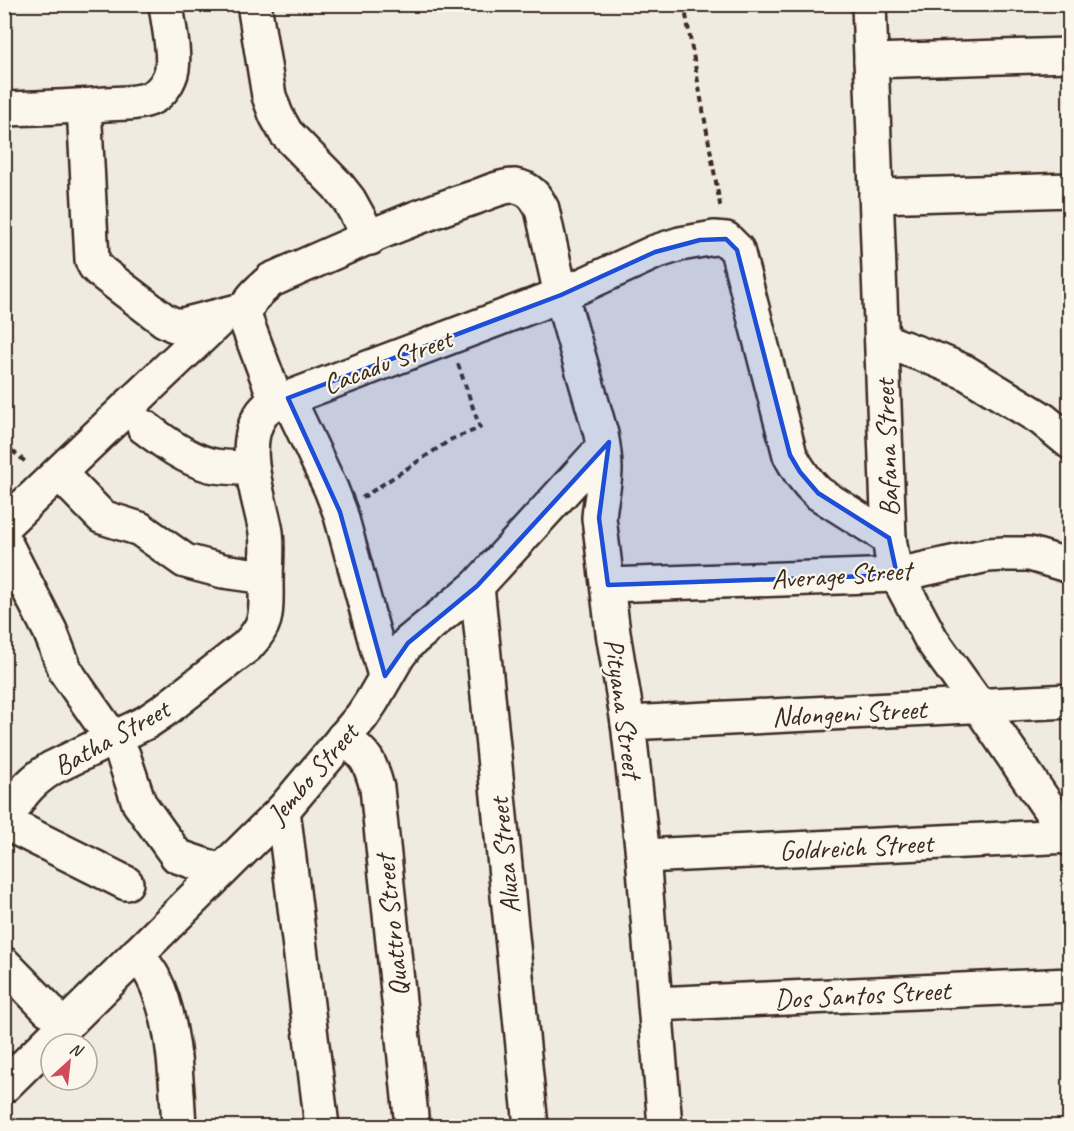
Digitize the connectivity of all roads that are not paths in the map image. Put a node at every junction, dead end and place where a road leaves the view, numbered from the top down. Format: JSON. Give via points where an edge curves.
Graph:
{"nodes":[{"id":1,"x":166,"y":4,"type":"edge"},
{"id":2,"x":254,"y":4,"type":"edge"},
{"id":3,"x":869,"y":4,"type":"edge"},
{"id":4,"x":1070,"y":55,"type":"edge"},
{"id":5,"x":871,"y":61,"type":"junction"},
{"id":6,"x":84,"y":106,"type":"junction"},
{"id":7,"x":4,"y":109,"type":"edge"},
{"id":8,"x":1070,"y":190,"type":"edge"},
{"id":9,"x":876,"y":196,"type":"junction"},
{"id":10,"x":370,"y":238,"type":"junction"},
{"id":11,"x":561,"y":295,"type":"junction"},
{"id":12,"x":236,"y":311,"type":"junction"},
{"id":13,"x":882,"y":340,"type":"junction"},
{"id":14,"x":282,"y":401,"type":"junction"},
{"id":15,"x":144,"y":427,"type":"dead end"},
{"id":16,"x":1070,"y":442,"type":"edge"},
{"id":17,"x":603,"y":448,"type":"junction"},
{"id":18,"x":252,"y":468,"type":"junction"},
{"id":19,"x":59,"y":473,"type":"junction"},
{"id":20,"x":4,"y":525,"type":"edge"},
{"id":21,"x":889,"y":538,"type":"junction"},
{"id":22,"x":4,"y":541,"type":"edge"},
{"id":23,"x":1070,"y":566,"type":"edge"},
{"id":24,"x":897,"y":575,"type":"junction"},
{"id":25,"x":266,"y":577,"type":"junction"},
{"id":26,"x":609,"y":585,"type":"junction"},
{"id":27,"x":477,"y":586,"type":"junction"},
{"id":28,"x":258,"y":635,"type":"joint"},
{"id":29,"x":385,"y":676,"type":"junction"},
{"id":30,"x":1070,"y":701,"type":"edge"},
{"id":31,"x":979,"y":706,"type":"junction"},
{"id":32,"x":628,"y":723,"type":"junction"},
{"id":33,"x":343,"y":738,"type":"junction"},
{"id":34,"x":113,"y":739,"type":"junction"},
{"id":35,"x":283,"y":810,"type":"junction"},
{"id":36,"x":5,"y":825,"type":"edge"},
{"id":37,"x":1069,"y":837,"type":"edge"},
{"id":38,"x":643,"y":856,"type":"junction"},
{"id":39,"x":221,"y":871,"type":"junction"},
{"id":40,"x":126,"y":883,"type":"dead end"},
{"id":41,"x":136,"y":954,"type":"junction"},
{"id":42,"x":4,"y":964,"type":"edge"},
{"id":43,"x":1070,"y":985,"type":"edge"},
{"id":44,"x":655,"y":1004,"type":"junction"},
{"id":45,"x":48,"y":1009,"type":"dead end"},
{"id":46,"x":4,"y":1086,"type":"edge"},
{"id":47,"x":180,"y":1126,"type":"edge"},
{"id":48,"x":322,"y":1126,"type":"edge"},
{"id":49,"x":412,"y":1126,"type":"edge"},
{"id":50,"x":531,"y":1126,"type":"edge"},
{"id":51,"x":665,"y":1126,"type":"edge"}],
"edges":[{"from":1,"to":6,"type":"street","via":[[172,57],[167,83],[152,98]]},
{"from":2,"to":10,"type":"street","via":[[269,96],[276,115],[286,133],[349,200]]},
{"from":3,"to":5,"type":"street","name":"Bafana Street"},
{"from":4,"to":5,"type":"street"},
{"from":5,"to":9,"type":"street","name":"Bafana Street"},
{"from":6,"to":7,"type":"street"},
{"from":6,"to":12,"type":"street","via":[[95,266],[174,325]]},
{"from":8,"to":9,"type":"street"},
{"from":9,"to":13,"type":"street","name":"Bafana Street"},
{"from":10,"to":11,"type":"street","name":"Pityana Street","via":[[442,207],[513,185],[525,188],[542,209]]},
{"from":10,"to":12,"type":"street","name":"Pityana Street","via":[[271,280]]},
{"from":11,"to":14,"type":"street","name":"Cacadu Street"},
{"from":11,"to":17,"type":"street","name":"Pityana Street"},
{"from":11,"to":21,"type":"street","name":"Cacadu Street","via":[[655,252],[714,237],[726,239],[737,250],[790,455],[818,493]]},
{"from":12,"to":14,"type":"street","via":[[245,318]]},
{"from":12,"to":19,"type":"street","name":"Pityana Street"},
{"from":13,"to":16,"type":"street","via":[[965,372],[1042,419]]},
{"from":13,"to":21,"type":"street","name":"Bafana Street"},
{"from":14,"to":18,"type":"street","name":"Cacadu Street","via":[[270,405],[255,427]]},
{"from":14,"to":29,"type":"street","via":[[340,512]]},
{"from":15,"to":18,"type":"street","via":[[189,458],[227,468]]},
{"from":17,"to":26,"type":"street","name":"Pityana Street","via":[[605,468],[599,518]]},
{"from":17,"to":27,"type":"street","name":"Jembo Street"},
{"from":18,"to":25,"type":"street","name":"Cacadu Street","via":[[266,534]]},
{"from":19,"to":20,"type":"street","name":"Pityana Street"},
{"from":19,"to":25,"type":"street","via":[[102,517],[140,529],[185,561]]},
{"from":21,"to":24,"type":"street","name":"Bafana Street"},
{"from":22,"to":34,"type":"street","via":[[50,631],[66,672]]},
{"from":23,"to":24,"type":"street","name":"Average Street","via":[[1030,554],[1004,554]]},
{"from":24,"to":26,"type":"street","name":"Average Street"},
{"from":24,"to":31,"type":"street","name":"Bafana Street","via":[[931,639]]},
{"from":25,"to":28,"type":"street","name":"Cacadu Street","via":[[266,614]]},
{"from":26,"to":32,"type":"street","name":"Pityana Street"},
{"from":27,"to":29,"type":"street","name":"Jembo Street","via":[[408,643]]},
{"from":27,"to":50,"type":"street","name":"Aluza Street"},
{"from":28,"to":34,"type":"street","name":"Batha Street","via":[[166,710]]},
{"from":29,"to":33,"type":"street","name":"Jembo Street","via":[[362,716]]},
{"from":30,"to":31,"type":"street","name":"Ndongeni Street"},
{"from":31,"to":32,"type":"street","name":"Ndongeni Street"},
{"from":31,"to":37,"type":"street","name":"Bafana Street"},
{"from":32,"to":38,"type":"street","name":"Pityana Street"},
{"from":33,"to":35,"type":"street","name":"Jembo Street"},
{"from":33,"to":49,"type":"street","name":"Quattro Street","via":[[366,758],[376,788]]},
{"from":34,"to":36,"type":"street","name":"Batha Street","via":[[38,777],[20,795]]},
{"from":34,"to":39,"type":"street","via":[[123,755],[139,803],[177,856]]},
{"from":35,"to":39,"type":"street","name":"Jembo Street"},
{"from":35,"to":48,"type":"street"},
{"from":36,"to":40,"type":"street"},
{"from":37,"to":38,"type":"street","name":"Goldreich Street"},
{"from":38,"to":44,"type":"street","name":"Pityana Street"},
{"from":39,"to":41,"type":"street","name":"Jembo Street"},
{"from":41,"to":46,"type":"street","name":"Jembo Street"},
{"from":41,"to":47,"type":"street","via":[[152,975],[163,1002],[175,1061]]},
{"from":42,"to":45,"type":"street"},
{"from":43,"to":44,"type":"street","name":"Dos Santos Street"},
{"from":44,"to":51,"type":"street","name":"Pityana Street"}]}
